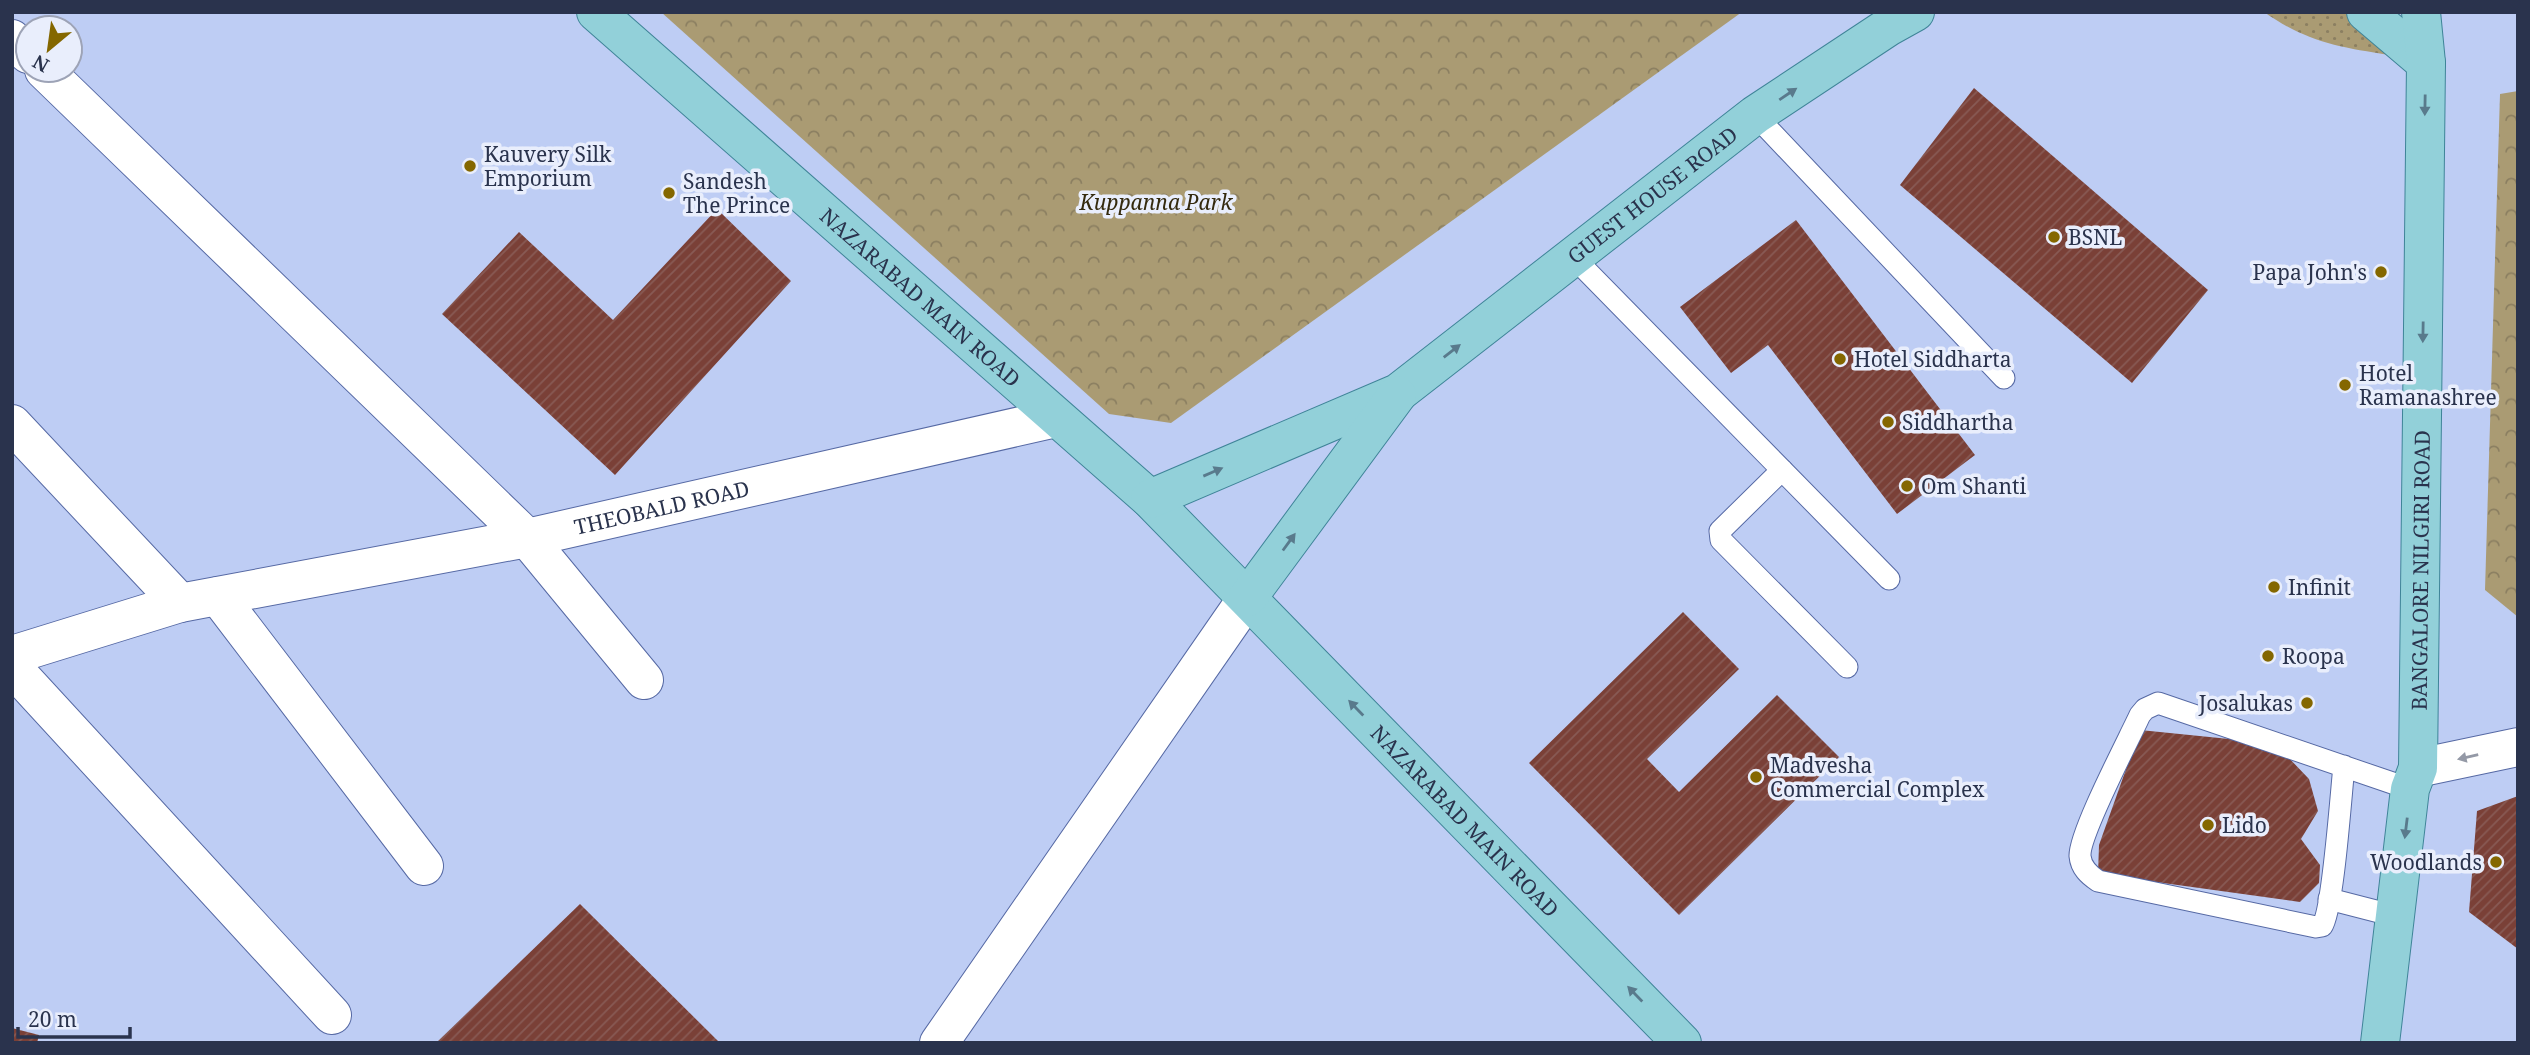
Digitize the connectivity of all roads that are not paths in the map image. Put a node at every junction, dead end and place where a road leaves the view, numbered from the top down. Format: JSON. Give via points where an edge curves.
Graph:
{"nodes":[{"id":1,"x":596,"y":12,"type":"edge"},
{"id":2,"x":2366,"y":12,"type":"edge"},
{"id":3,"x":2421,"y":12,"type":"edge"},
{"id":4,"x":1899,"y":17,"type":"edge"},
{"id":5,"x":2426,"y":63,"type":"junction"},
{"id":6,"x":58,"y":84,"type":"edge"},
{"id":7,"x":1755,"y":116,"type":"junction"},
{"id":8,"x":1573,"y":257,"type":"junction"},
{"id":9,"x":2004,"y":378,"type":"dead end"},
{"id":10,"x":1398,"y":393,"type":"junction"},
{"id":11,"x":1056,"y":418,"type":"junction"},
{"id":12,"x":12,"y":424,"type":"edge"},
{"id":13,"x":1782,"y":470,"type":"junction"},
{"id":14,"x":1150,"y":499,"type":"junction"},
{"id":15,"x":527,"y":538,"type":"junction"},
{"id":16,"x":1889,"y":579,"type":"dead end"},
{"id":17,"x":218,"y":596,"type":"junction"},
{"id":18,"x":1248,"y":597,"type":"junction"},
{"id":19,"x":180,"y":603,"type":"junction"},
{"id":20,"x":12,"y":655,"type":"edge"},
{"id":21,"x":12,"y":667,"type":"edge"},
{"id":22,"x":1847,"y":667,"type":"dead end"},
{"id":23,"x":644,"y":680,"type":"dead end"},
{"id":24,"x":2518,"y":747,"type":"edge"},
{"id":25,"x":2344,"y":766,"type":"junction"},
{"id":26,"x":2414,"y":779,"type":"junction"},
{"id":27,"x":424,"y":866,"type":"dead end"},
{"id":28,"x":2329,"y":899,"type":"junction"},
{"id":29,"x":2395,"y":916,"type":"junction"},
{"id":30,"x":332,"y":1015,"type":"dead end"},
{"id":31,"x":939,"y":1043,"type":"edge"},
{"id":32,"x":1682,"y":1043,"type":"edge"},
{"id":33,"x":2380,"y":1043,"type":"edge"}],
"edges":[{"from":1,"to":11,"type":"main road","name":"NAZARABAD MAIN ROAD"},
{"from":2,"to":5,"type":"main road"},
{"from":3,"to":5,"type":"main road","name":"BANGALORE NILGIRI ROAD"},
{"from":7,"to":4,"type":"main road","name":"GUEST HOUSE ROAD","one_way":true},
{"from":5,"to":26,"type":"main road","name":"BANGALORE NILGIRI ROAD","one_way":true},
{"from":6,"to":15,"type":"street"},
{"from":7,"to":8,"type":"main road","name":"GUEST HOUSE ROAD"},
{"from":7,"to":9,"type":"lane"},
{"from":10,"to":8,"type":"main road","name":"GUEST HOUSE ROAD","one_way":true},
{"from":8,"to":13,"type":"lane"},
{"from":14,"to":10,"type":"main road","name":"GUEST HOUSE ROAD","one_way":true},
{"from":18,"to":10,"type":"main road","name":"GUEST HOUSE ROAD","one_way":true},
{"from":11,"to":14,"type":"main road"},
{"from":11,"to":15,"type":"street","name":"THEOBALD ROAD"},
{"from":12,"to":19,"type":"street"},
{"from":13,"to":16,"type":"lane"},
{"from":13,"to":22,"type":"lane","via":[[1719,536]]},
{"from":14,"to":18,"type":"main road"},
{"from":15,"to":17,"type":"street","name":"THEOBALD ROAD"},
{"from":15,"to":23,"type":"street"},
{"from":17,"to":19,"type":"street","name":"THEOBALD ROAD"},
{"from":17,"to":27,"type":"street"},
{"from":18,"to":31,"type":"street"},
{"from":32,"to":18,"type":"main road","name":"NAZARABAD MAIN ROAD","one_way":true},
{"from":19,"to":20,"type":"street","name":"THEOBALD ROAD"},
{"from":21,"to":30,"type":"street"},
{"from":24,"to":26,"type":"street","one_way":true},
{"from":25,"to":26,"type":"lane"},
{"from":25,"to":28,"type":"lane"},
{"from":25,"to":28,"type":"lane","via":[[2150,705],[2140,715],[2080,854],[2083,867],[2098,881],[2316,927],[2326,922]]},
{"from":26,"to":29,"type":"main road","name":"BANGALORE NILGIRI ROAD","one_way":true},
{"from":28,"to":29,"type":"lane"},
{"from":29,"to":33,"type":"main road","name":"BANGALORE NILGIRI ROAD"}]}
